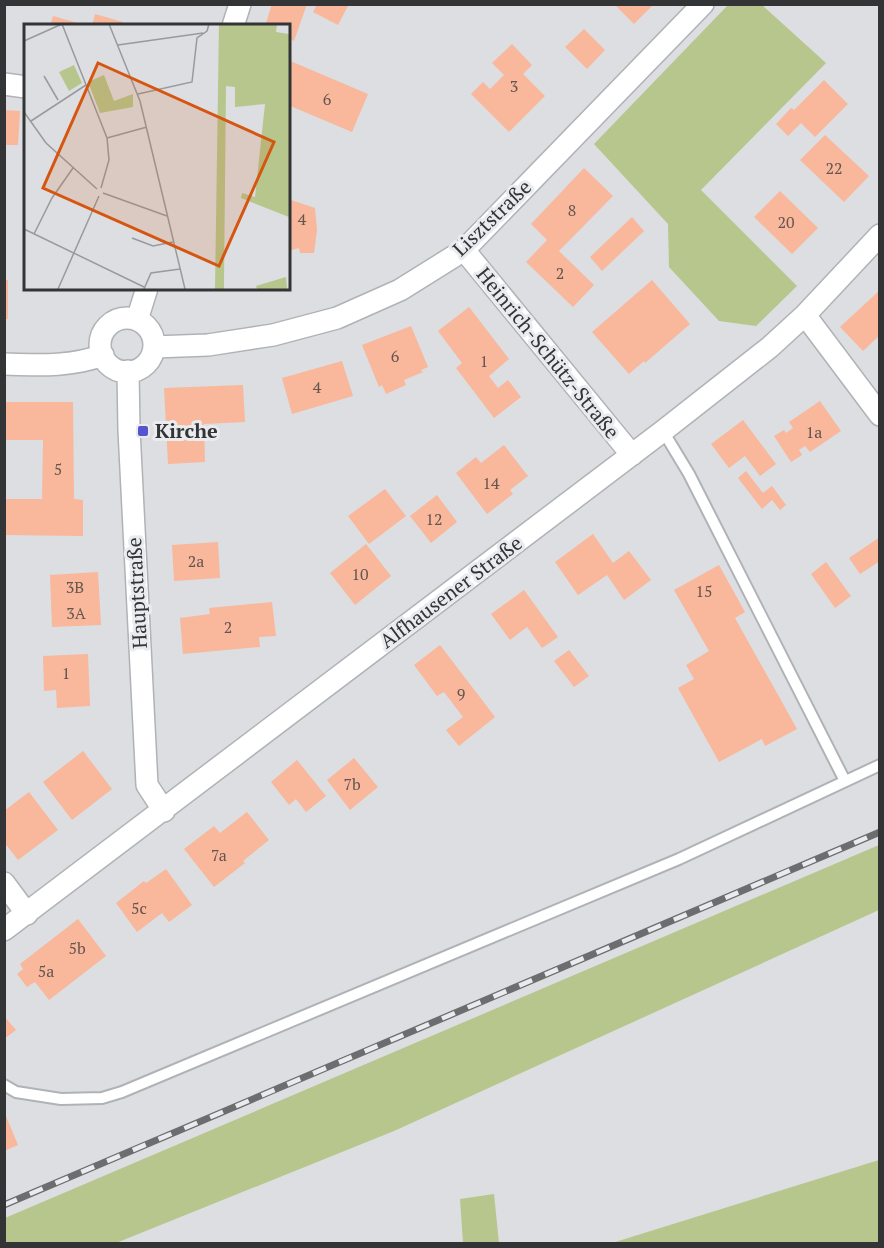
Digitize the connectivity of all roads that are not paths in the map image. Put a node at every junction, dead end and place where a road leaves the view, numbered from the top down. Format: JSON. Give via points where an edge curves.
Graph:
{"nodes":[{"id":1,"x":240,"y":4,"type":"edge"},
{"id":2,"x":702,"y":4,"type":"edge"},
{"id":3,"x":234,"y":24,"type":"edge"},
{"id":4,"x":4,"y":84,"type":"edge"},
{"id":5,"x":24,"y":87,"type":"edge"},
{"id":6,"x":879,"y":235,"type":"edge"},
{"id":7,"x":464,"y":250,"type":"junction"},
{"id":8,"x":146,"y":290,"type":"edge"},
{"id":9,"x":805,"y":315,"type":"junction"},
{"id":10,"x":137,"y":320,"type":"junction"},
{"id":11,"x":154,"y":347,"type":"junction"},
{"id":12,"x":103,"y":355,"type":"junction"},
{"id":13,"x":4,"y":364,"type":"edge"},
{"id":14,"x":128,"y":371,"type":"junction"},
{"id":15,"x":879,"y":416,"type":"edge"},
{"id":16,"x":663,"y":432,"type":"junction"},
{"id":17,"x":632,"y":455,"type":"junction"},
{"id":18,"x":879,"y":765,"type":"edge"},
{"id":19,"x":845,"y":781,"type":"junction"},
{"id":20,"x":164,"y":810,"type":"junction"},
{"id":21,"x":4,"y":884,"type":"edge"},
{"id":22,"x":27,"y":914,"type":"junction"},
{"id":23,"x":4,"y":930,"type":"edge"},
{"id":24,"x":4,"y":1085,"type":"edge"}],
"edges":[{"from":1,"to":3,"type":"street"},
{"from":2,"to":7,"type":"street","name":"Lisztstraße"},
{"from":4,"to":5,"type":"street"},
{"from":6,"to":9,"type":"street","name":"Alfhausener Straße"},
{"from":7,"to":11,"type":"street","name":"Lisztstraße","via":[[400,290],[337,318],[273,335],[208,345]]},
{"from":7,"to":17,"type":"street","name":"Heinrich-Schütz-Straße"},
{"from":8,"to":10,"type":"street"},
{"from":9,"to":15,"type":"street"},
{"from":9,"to":16,"type":"street","name":"Alfhausener Straße"},
{"from":10,"to":11,"type":"street","via":[[151,332]]},
{"from":10,"to":12,"type":"street","via":[[121,318],[106,328],[100,345]]},
{"from":11,"to":14,"type":"street","via":[[146,364]]},
{"from":12,"to":13,"type":"street","via":[[70,364]]},
{"from":12,"to":14,"type":"street","via":[[113,368]]},
{"from":14,"to":20,"type":"street","name":"Hauptstraße","via":[[147,784]]},
{"from":16,"to":17,"type":"street","name":"Alfhausener Straße"},
{"from":16,"to":19,"type":"lane","via":[[689,474]]},
{"from":17,"to":20,"type":"street","name":"Alfhausener Straße"},
{"from":18,"to":19,"type":"lane"},
{"from":19,"to":24,"type":"lane","via":[[679,859],[122,1092],[102,1098],[61,1099],[16,1092]]},
{"from":20,"to":22,"type":"street","name":"Alfhausener Straße"},
{"from":21,"to":22,"type":"street"},
{"from":22,"to":23,"type":"street","name":"Alfhausener Straße"}]}
